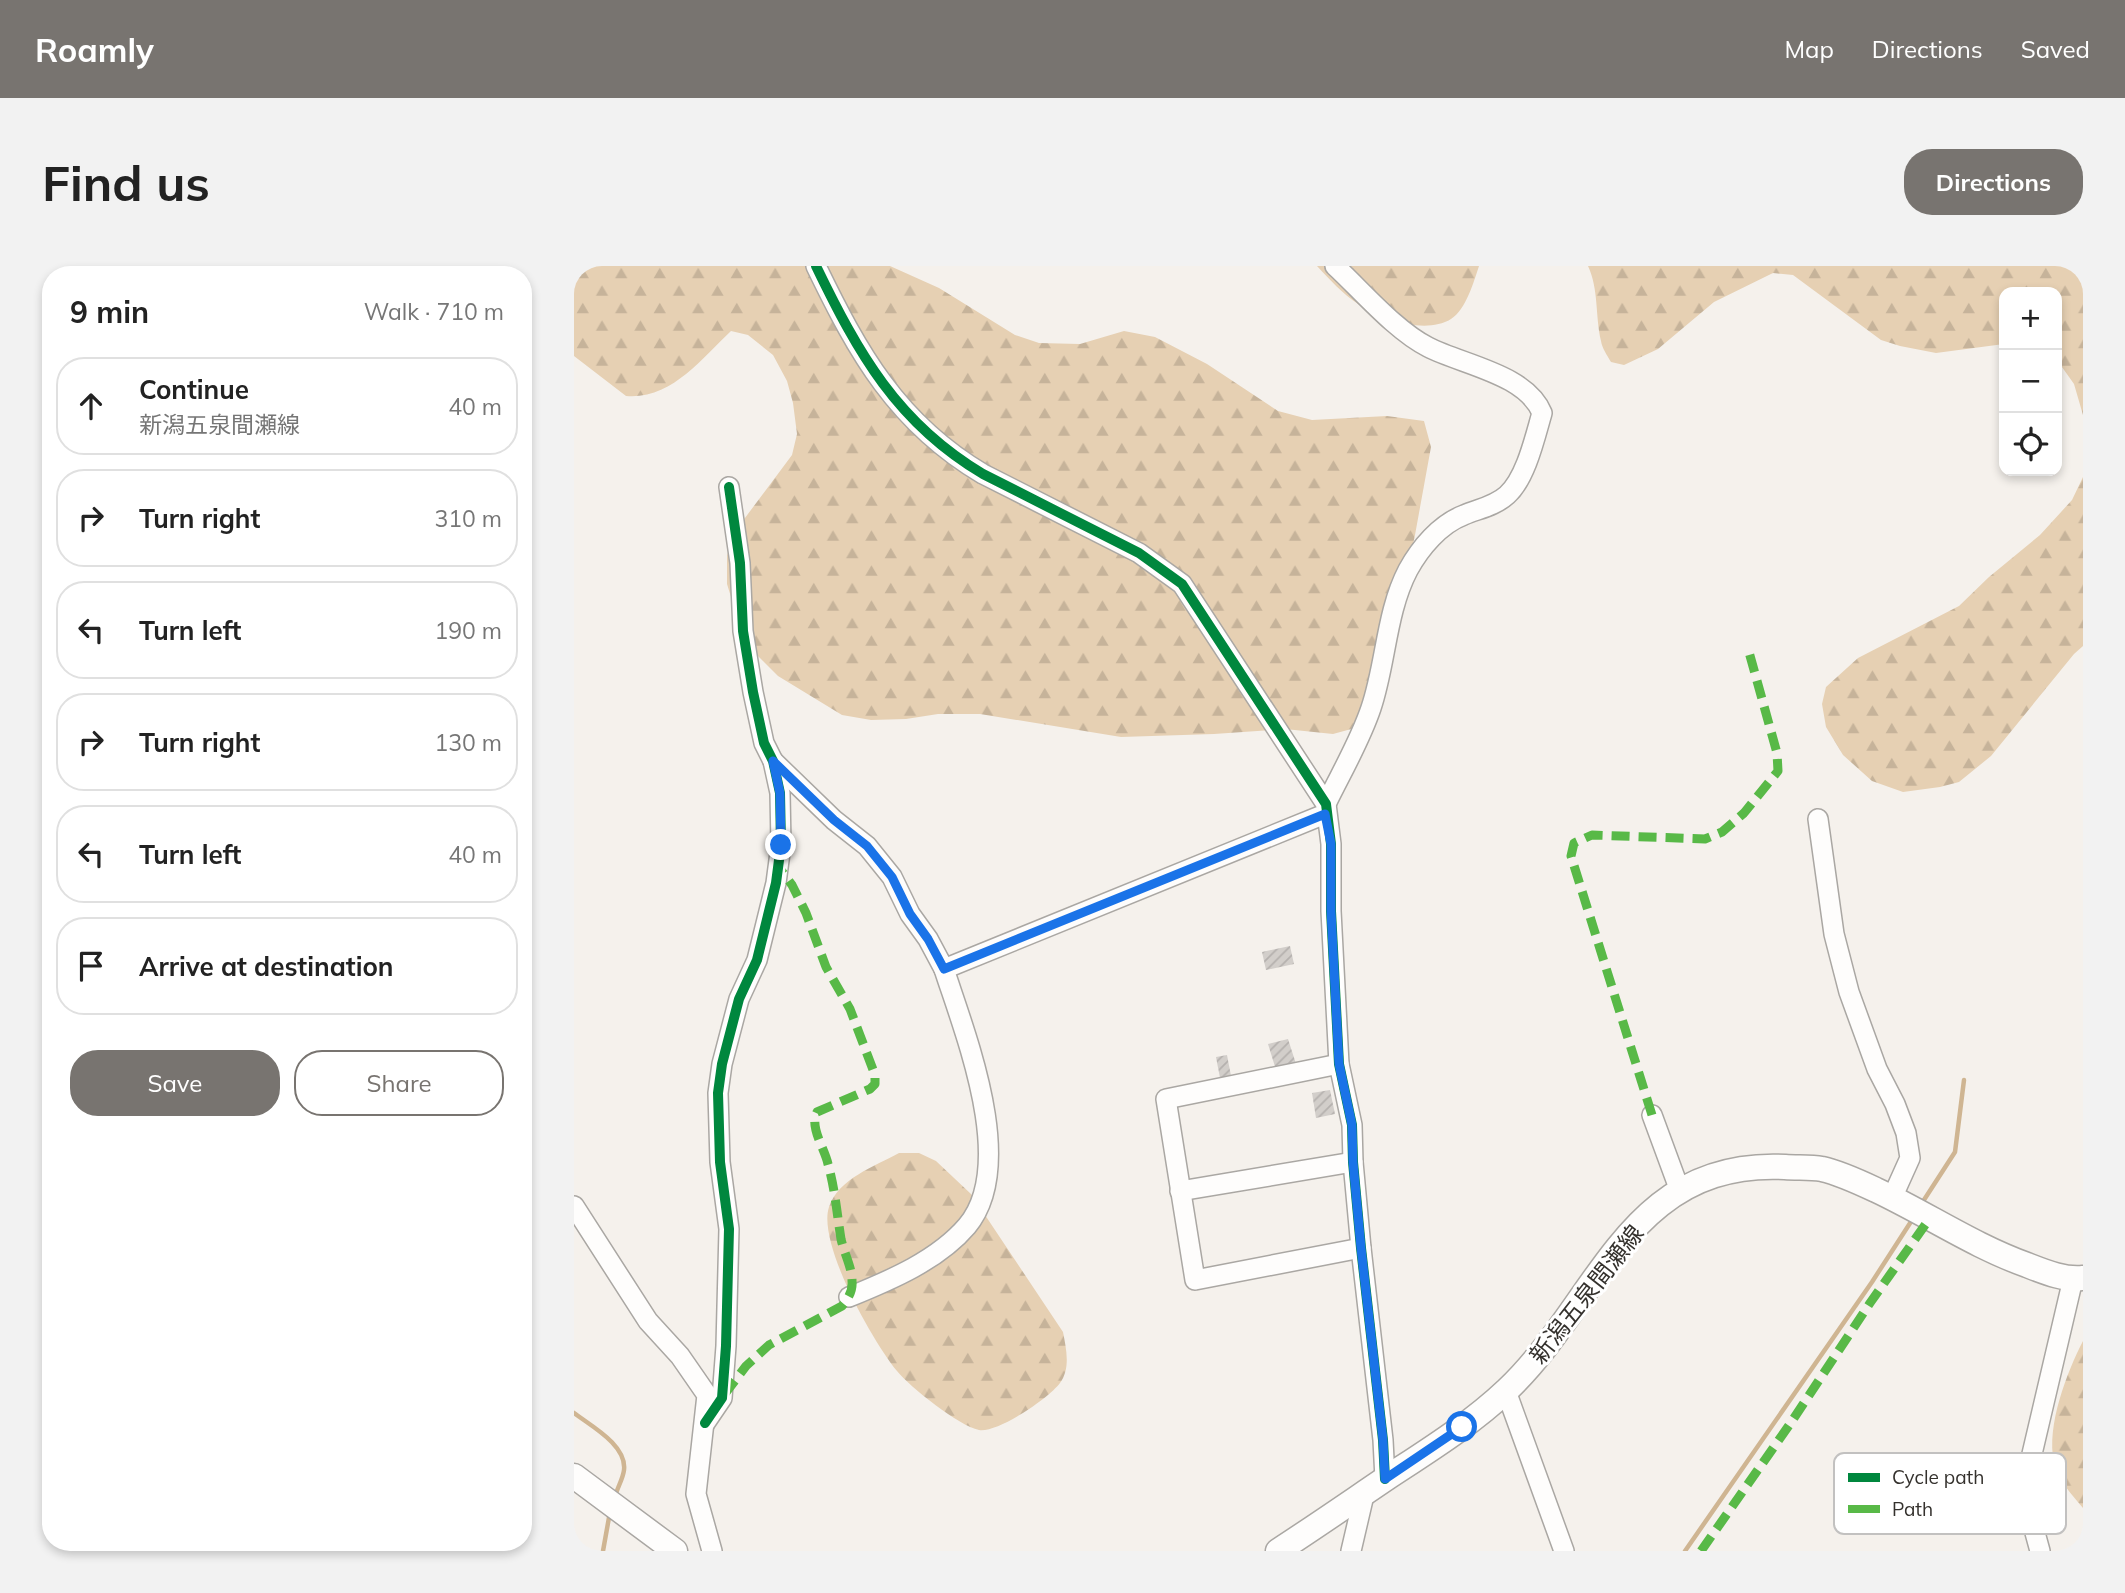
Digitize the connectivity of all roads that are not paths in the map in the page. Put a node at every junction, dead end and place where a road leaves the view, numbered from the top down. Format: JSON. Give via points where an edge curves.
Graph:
{"nodes":[{"id":1,"x":816,"y":266,"type":"edge"},
{"id":2,"x":1335,"y":266,"type":"edge"},
{"id":3,"x":729,"y":487,"type":"dead end"},
{"id":4,"x":773,"y":761,"type":"junction"},
{"id":5,"x":1326,"y":809,"type":"junction"},
{"id":6,"x":1818,"y":819,"type":"dead end"},
{"id":7,"x":944,"y":969,"type":"junction"},
{"id":8,"x":1339,"y":1064,"type":"junction"},
{"id":9,"x":1652,"y":1115,"type":"dead end"},
{"id":10,"x":1353,"y":1162,"type":"junction"},
{"id":11,"x":1180,"y":1191,"type":"junction"},
{"id":12,"x":1680,"y":1191,"type":"junction"},
{"id":13,"x":574,"y":1206,"type":"edge"},
{"id":14,"x":1909,"y":1207,"type":"junction"},
{"id":15,"x":1361,"y":1248,"type":"junction"},
{"id":16,"x":2078,"y":1278,"type":"edge"},
{"id":17,"x":849,"y":1297,"type":"dead end"},
{"id":18,"x":1506,"y":1391,"type":"junction"},
{"id":19,"x":705,"y":1423,"type":"junction"},
{"id":20,"x":2033,"y":1453,"type":"edge"},
{"id":21,"x":574,"y":1476,"type":"edge"},
{"id":22,"x":1385,"y":1479,"type":"junction"},
{"id":23,"x":1364,"y":1494,"type":"junction"},
{"id":24,"x":2035,"y":1534,"type":"edge"},
{"id":25,"x":675,"y":1551,"type":"edge"},
{"id":26,"x":712,"y":1551,"type":"edge"},
{"id":27,"x":1279,"y":1551,"type":"edge"},
{"id":28,"x":1351,"y":1551,"type":"edge"},
{"id":29,"x":1564,"y":1551,"type":"edge"},
{"id":30,"x":2040,"y":1551,"type":"edge"}],
"edges":[{"from":1,"to":5,"type":"street","via":[[866,361],[905,412],[936,440],[983,474],[1139,553],[1182,584]]},
{"from":2,"to":5,"type":"street","via":[[1410,336],[1428,348],[1509,380],[1536,399],[1542,413],[1518,482],[1495,503],[1444,526],[1408,570],[1371,709]]},
{"from":3,"to":4,"type":"street","via":[[752,692]]},
{"from":4,"to":7,"type":"street","via":[[867,846],[892,877]]},
{"from":4,"to":19,"type":"street","via":[[780,793],[776,883],[757,960],[739,999],[718,1093],[720,1162],[729,1229],[726,1346],[722,1398]]},
{"from":5,"to":7,"type":"street"},
{"from":5,"to":8,"type":"street"},
{"from":6,"to":14,"type":"street","via":[[1834,934],[1849,992],[1906,1133]]},
{"from":7,"to":17,"type":"street","via":[[978,1081],[989,1137],[981,1202],[955,1239],[899,1276]]},
{"from":8,"to":10,"type":"street","via":[[1352,1125]]},
{"from":8,"to":11,"type":"street","via":[[1166,1099]]},
{"from":9,"to":12,"type":"street"},
{"from":10,"to":11,"type":"street"},
{"from":10,"to":15,"type":"street"},
{"from":11,"to":15,"type":"street","via":[[1195,1279]]},
{"from":12,"to":14,"type":"main road","name":"新潟五泉間瀬線","via":[[1716,1175],[1758,1166],[1822,1169]]},
{"from":12,"to":18,"type":"main road","name":"新潟五泉間瀬線","via":[[1632,1229],[1531,1366]]},
{"from":13,"to":19,"type":"street","via":[[648,1321],[707,1395]]},
{"from":14,"to":16,"type":"main road","name":"新潟五泉間瀬線","via":[[2002,1256]]},
{"from":15,"to":22,"type":"street"},
{"from":16,"to":20,"type":"street"},
{"from":18,"to":22,"type":"main road","name":"新潟五泉間瀬線"},
{"from":18,"to":29,"type":"street"},
{"from":19,"to":26,"type":"street","via":[[696,1494]]},
{"from":21,"to":25,"type":"main road"},
{"from":22,"to":23,"type":"main road","name":"新潟五泉間瀬線"},
{"from":23,"to":27,"type":"main road","name":"新潟五泉間瀬線"},
{"from":23,"to":28,"type":"street"},
{"from":24,"to":30,"type":"street"}]}
